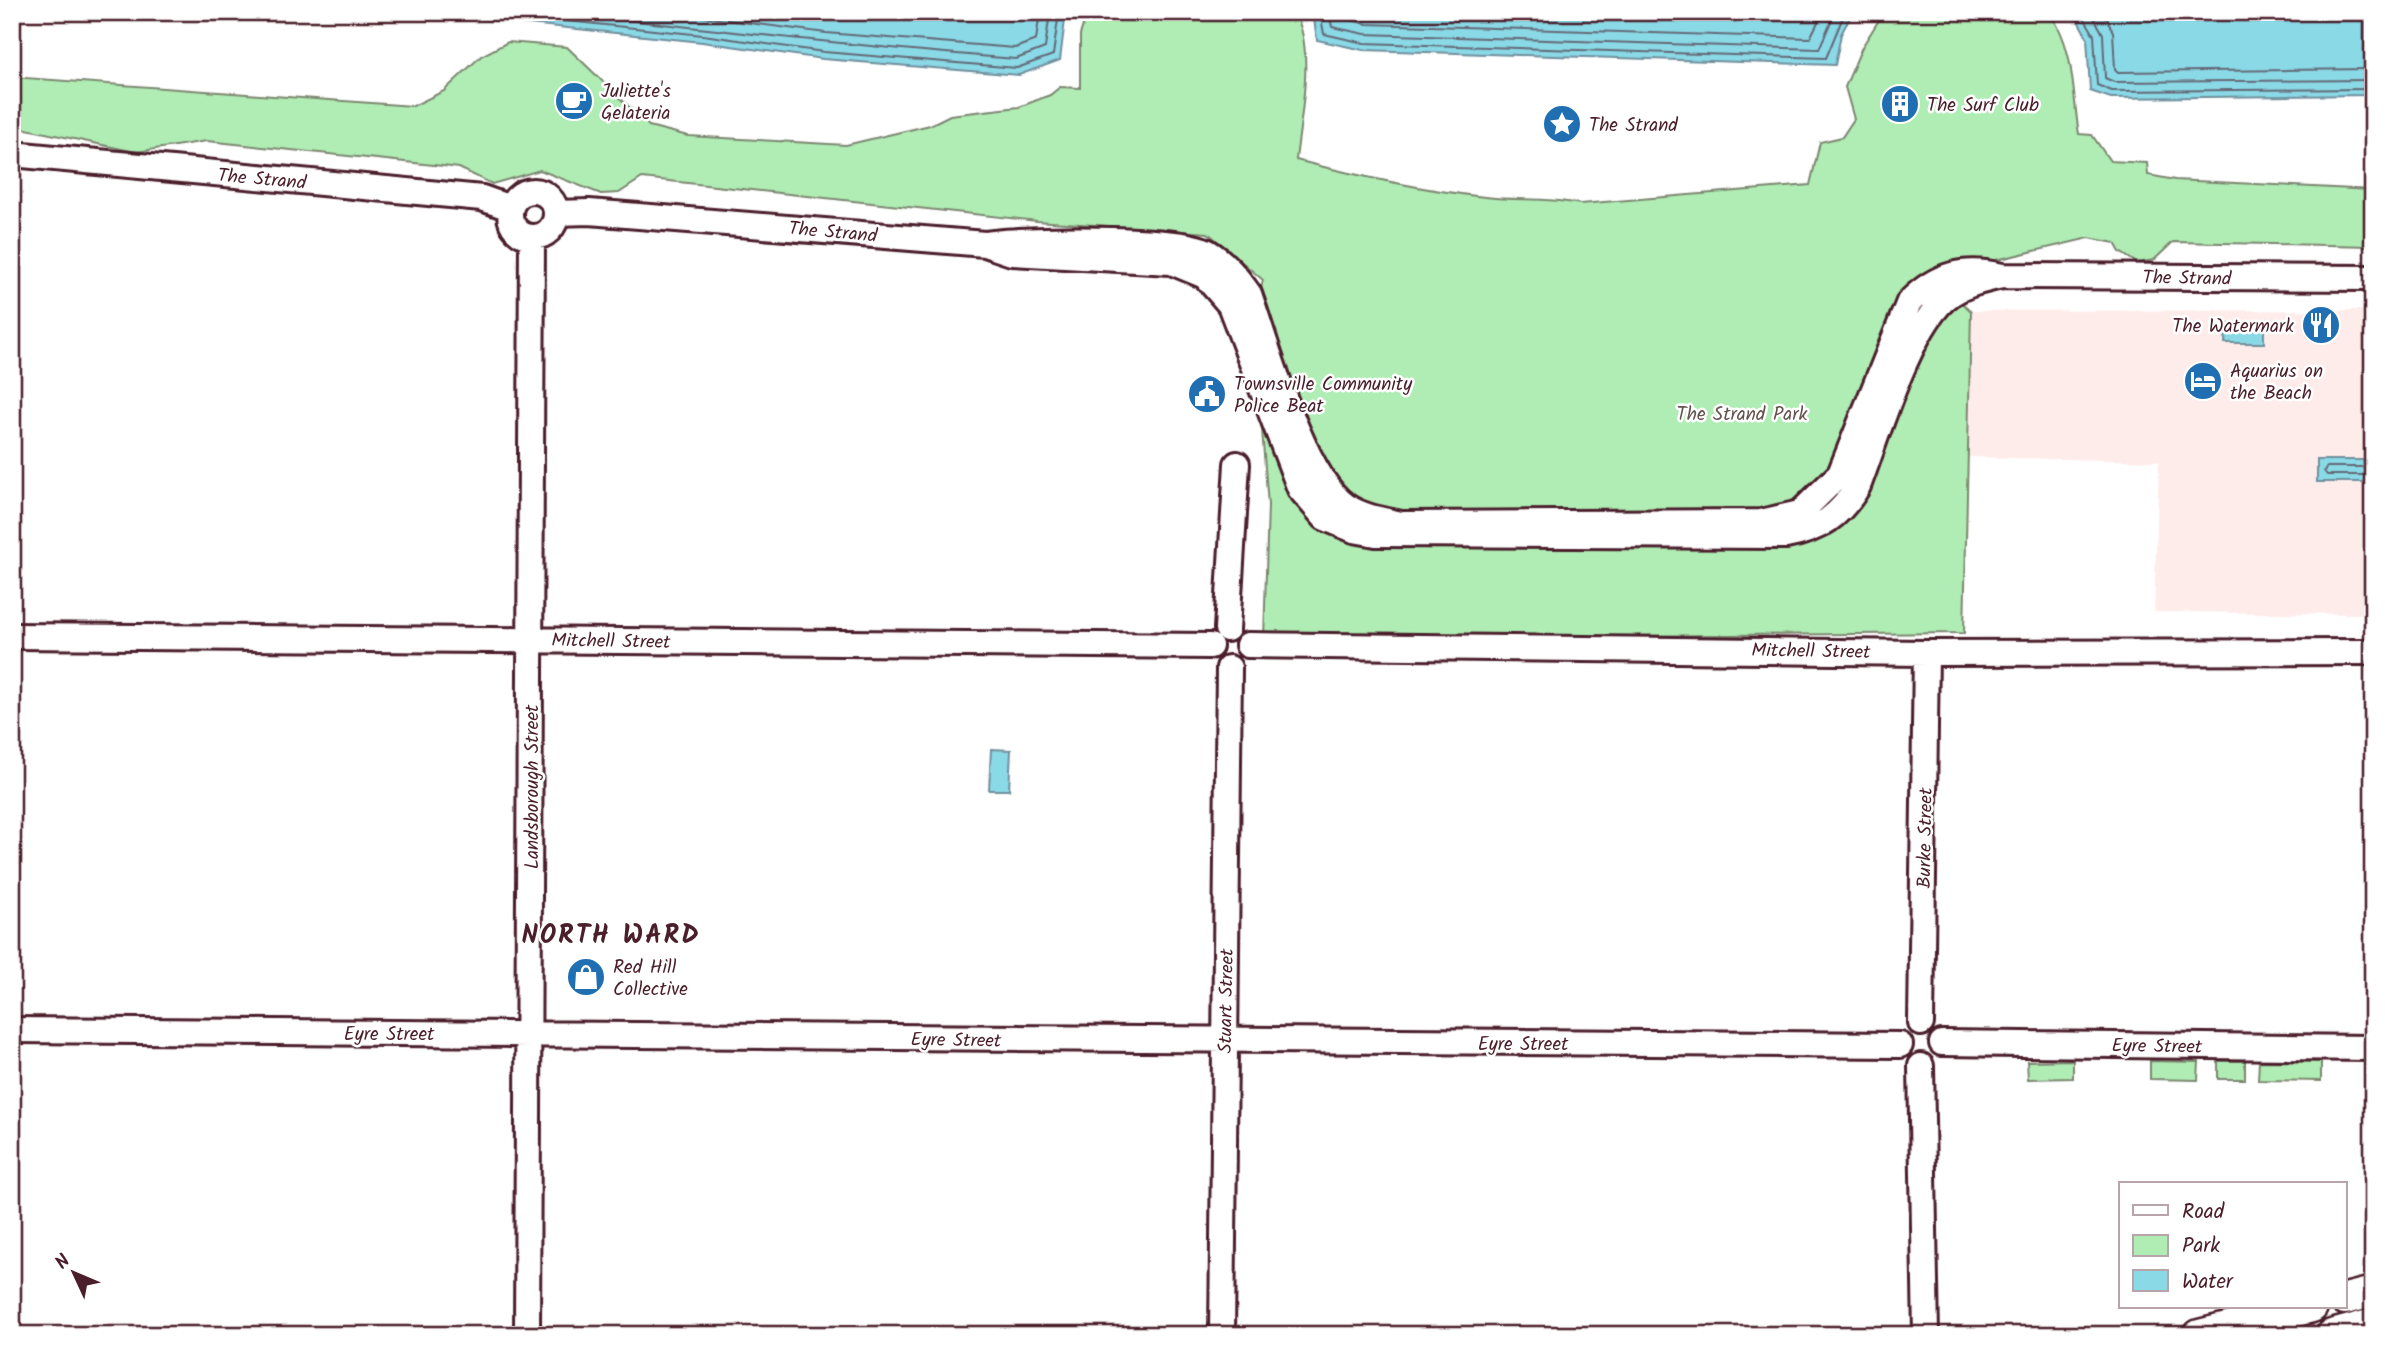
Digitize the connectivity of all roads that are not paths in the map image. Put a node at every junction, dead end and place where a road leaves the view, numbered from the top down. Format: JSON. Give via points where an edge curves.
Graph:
{"nodes":[{"id":1,"x":12,"y":154,"type":"edge"},
{"id":2,"x":510,"y":208,"type":"junction"},
{"id":3,"x":556,"y":213,"type":"junction"},
{"id":4,"x":532,"y":238,"type":"junction"},
{"id":5,"x":2373,"y":278,"type":"edge"},
{"id":6,"x":1237,"y":464,"type":"dead end"},
{"id":7,"x":12,"y":636,"type":"edge"},
{"id":8,"x":1219,"y":637,"type":"junction"},
{"id":9,"x":532,"y":639,"type":"junction"},
{"id":10,"x":1248,"y":645,"type":"junction"},
{"id":11,"x":2373,"y":652,"type":"edge"},
{"id":12,"x":1926,"y":653,"type":"junction"},
{"id":13,"x":1229,"y":668,"type":"junction"},
{"id":14,"x":1921,"y":1023,"type":"junction"},
{"id":15,"x":12,"y":1030,"type":"edge"},
{"id":16,"x":529,"y":1035,"type":"junction"},
{"id":17,"x":1224,"y":1042,"type":"junction"},
{"id":18,"x":1942,"y":1043,"type":"junction"},
{"id":19,"x":1900,"y":1045,"type":"junction"},
{"id":20,"x":2373,"y":1048,"type":"edge"},
{"id":21,"x":1921,"y":1066,"type":"junction"},
{"id":22,"x":2373,"y":1292,"type":"edge"},
{"id":23,"x":2346,"y":1299,"type":"edge"},
{"id":24,"x":2308,"y":1308,"type":"edge"},
{"id":25,"x":2373,"y":1324,"type":"edge"},
{"id":26,"x":527,"y":1335,"type":"edge"},
{"id":27,"x":1222,"y":1335,"type":"edge"},
{"id":28,"x":1926,"y":1335,"type":"edge"},
{"id":29,"x":2199,"y":1335,"type":"edge"},
{"id":30,"x":2332,"y":1335,"type":"edge"}],
"edges":[{"from":1,"to":2,"type":"street","name":"The Strand","via":[[482,198]]},
{"from":2,"to":3,"type":"street","via":[[518,195],[534,191],[549,197]]},
{"from":2,"to":4,"type":"street","via":[[514,229]]},
{"from":3,"to":4,"type":"street","via":[[551,229]]},
{"from":3,"to":5,"type":"street","name":"The Strand","via":[[985,244],[1012,253],[1171,262],[1205,276],[1230,305],[1300,489],[1325,518],[1376,534],[1786,536],[1818,529],[1847,504],[1858,486],[1925,319],[1965,286],[2002,276]]},
{"from":4,"to":9,"type":"street","name":"Landsborough Street"},
{"from":6,"to":8,"type":"street"},
{"from":7,"to":9,"type":"street","name":"Mitchell Street"},
{"from":8,"to":9,"type":"street","name":"Mitchell Street"},
{"from":8,"to":10,"type":"street","via":[[1238,631]]},
{"from":8,"to":13,"type":"street","via":[[1216,663]]},
{"from":9,"to":16,"type":"street","name":"Landsborough Street"},
{"from":10,"to":12,"type":"street","name":"Mitchell Street"},
{"from":10,"to":13,"type":"street","via":[[1244,661]]},
{"from":11,"to":12,"type":"street","name":"Mitchell Street"},
{"from":12,"to":14,"type":"street","name":"Burke Street"},
{"from":13,"to":17,"type":"street","name":"Stuart Street"},
{"from":14,"to":18,"type":"street","via":[[1933,1027]]},
{"from":14,"to":19,"type":"street","via":[[1909,1027]]},
{"from":15,"to":16,"type":"street","name":"Eyre Street"},
{"from":16,"to":17,"type":"street","name":"Eyre Street"},
{"from":16,"to":26,"type":"street","name":"Landsborough Street"},
{"from":17,"to":19,"type":"street","name":"Eyre Street"},
{"from":17,"to":27,"type":"street","name":"Stuart Street"},
{"from":18,"to":20,"type":"street","name":"Eyre Street"},
{"from":18,"to":21,"type":"street","via":[[1934,1061]]},
{"from":19,"to":21,"type":"street","via":[[1904,1057]]},
{"from":21,"to":28,"type":"street"},
{"from":22,"to":23,"type":"main road"},
{"from":24,"to":29,"type":"main road"},
{"from":25,"to":30,"type":"main road"}]}
